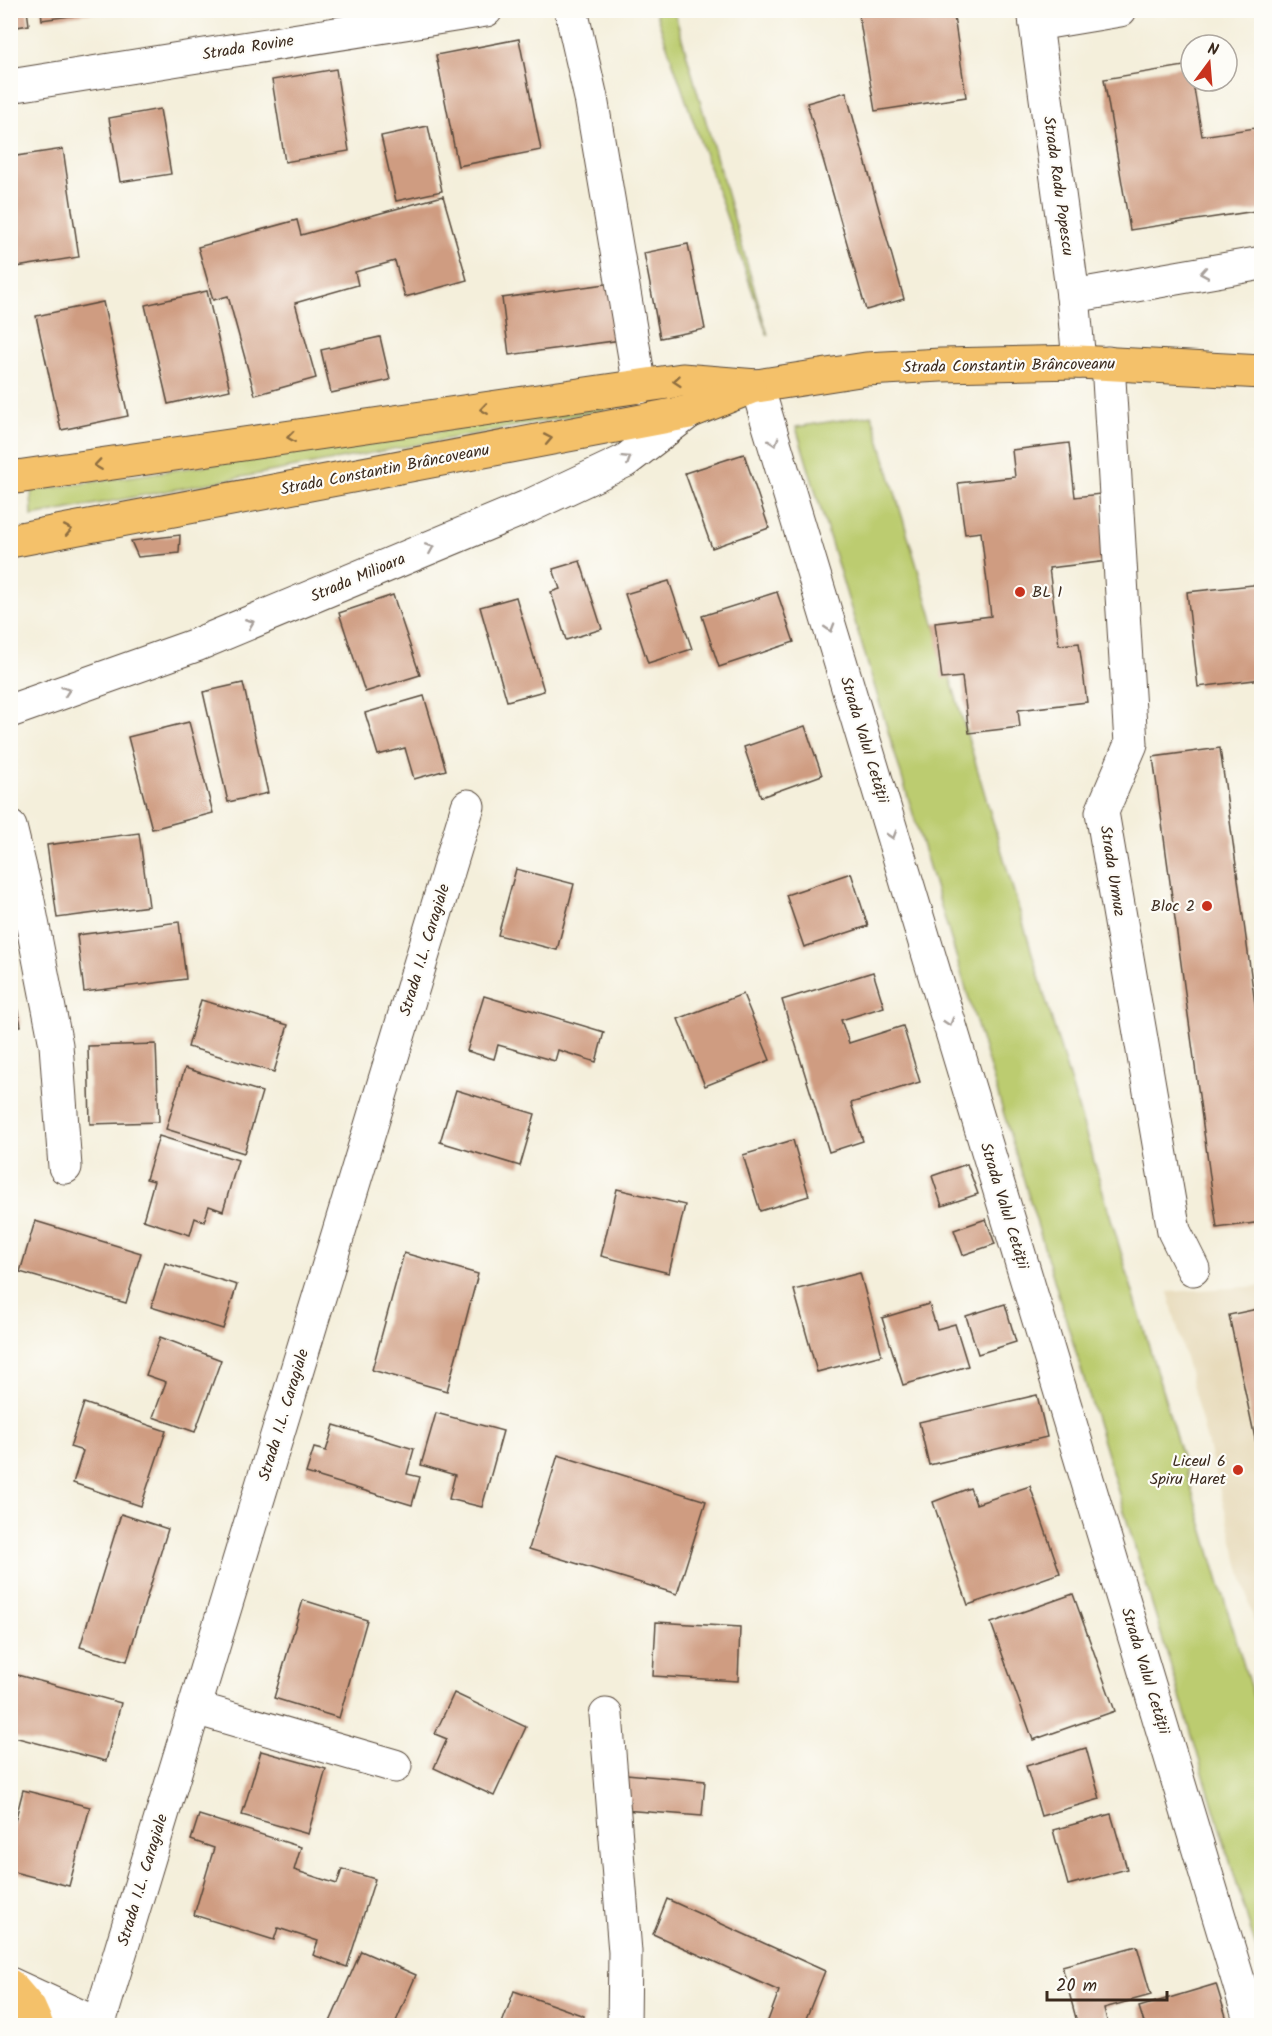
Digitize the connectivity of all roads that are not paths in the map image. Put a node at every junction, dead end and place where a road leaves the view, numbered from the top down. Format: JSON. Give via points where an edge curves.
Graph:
{"nodes":[{"id":1,"x":486,"y":10,"type":"edge"},
{"id":2,"x":571,"y":10,"type":"edge"},
{"id":3,"x":1120,"y":10,"type":"edge"},
{"id":4,"x":1035,"y":17,"type":"edge"},
{"id":5,"x":10,"y":86,"type":"edge"},
{"id":6,"x":1262,"y":263,"type":"edge"},
{"id":7,"x":1073,"y":296,"type":"junction"},
{"id":8,"x":1094,"y":363,"type":"junction"},
{"id":9,"x":1262,"y":372,"type":"edge"},
{"id":10,"x":757,"y":386,"type":"junction"},
{"id":11,"x":640,"y":387,"type":"junction"},
{"id":12,"x":689,"y":412,"type":"junction"},
{"id":13,"x":10,"y":478,"type":"edge"},
{"id":14,"x":10,"y":541,"type":"edge"},
{"id":15,"x":10,"y":711,"type":"edge"},
{"id":16,"x":468,"y":806,"type":"dead end"},
{"id":17,"x":10,"y":827,"type":"edge"},
{"id":18,"x":65,"y":1167,"type":"dead end"},
{"id":19,"x":1193,"y":1269,"type":"dead end"},
{"id":20,"x":195,"y":1708,"type":"junction"},
{"id":21,"x":606,"y":1715,"type":"dead end"},
{"id":22,"x":395,"y":1766,"type":"dead end"},
{"id":23,"x":10,"y":1985,"type":"edge"},
{"id":24,"x":37,"y":2025,"type":"edge"},
{"id":25,"x":99,"y":2025,"type":"edge"},
{"id":26,"x":624,"y":2025,"type":"edge"},
{"id":27,"x":1252,"y":2025,"type":"edge"}],
"edges":[{"from":1,"to":5,"type":"street","name":"Strada Rovine"},
{"from":2,"to":11,"type":"street","via":[[593,109]]},
{"from":3,"to":4,"type":"street"},
{"from":4,"to":7,"type":"street","name":"Strada Radu Popescu"},
{"from":6,"to":7,"type":"street","one_way":true},
{"from":7,"to":8,"type":"street","name":"Strada Radu Popescu"},
{"from":8,"to":9,"type":"main road","name":"Strada Constantin Brâncoveanu"},
{"from":8,"to":10,"type":"main road","name":"Strada Constantin Brâncoveanu","via":[[866,369]]},
{"from":8,"to":19,"type":"street","name":"Strada Urmuz","via":[[1131,744],[1102,812],[1174,1231]]},
{"from":10,"to":11,"type":"main road","name":"Strada Constantin Brâncoveanu","one_way":true,"via":[[682,380]]},
{"from":10,"to":12,"type":"main road","name":"Strada Constantin Brâncoveanu"},
{"from":10,"to":27,"type":"street","name":"Strada Valul Cetății","one_way":true},
{"from":11,"to":13,"type":"main road","name":"Strada Constantin Brâncoveanu","one_way":true},
{"from":14,"to":12,"type":"main road","name":"Strada Constantin Brâncoveanu","one_way":true},
{"from":15,"to":12,"type":"street","name":"Strada Milioara","one_way":true,"via":[[196,645],[527,507],[625,461]]},
{"from":16,"to":20,"type":"street","name":"Strada I.L. Caragiale"},
{"from":17,"to":18,"type":"street","via":[[56,1045]]},
{"from":20,"to":22,"type":"street"},
{"from":20,"to":25,"type":"street","name":"Strada I.L. Caragiale"},
{"from":21,"to":26,"type":"street","via":[[625,1952]]},
{"from":23,"to":24,"type":"main road"},
{"from":23,"to":25,"type":"street"}]}
